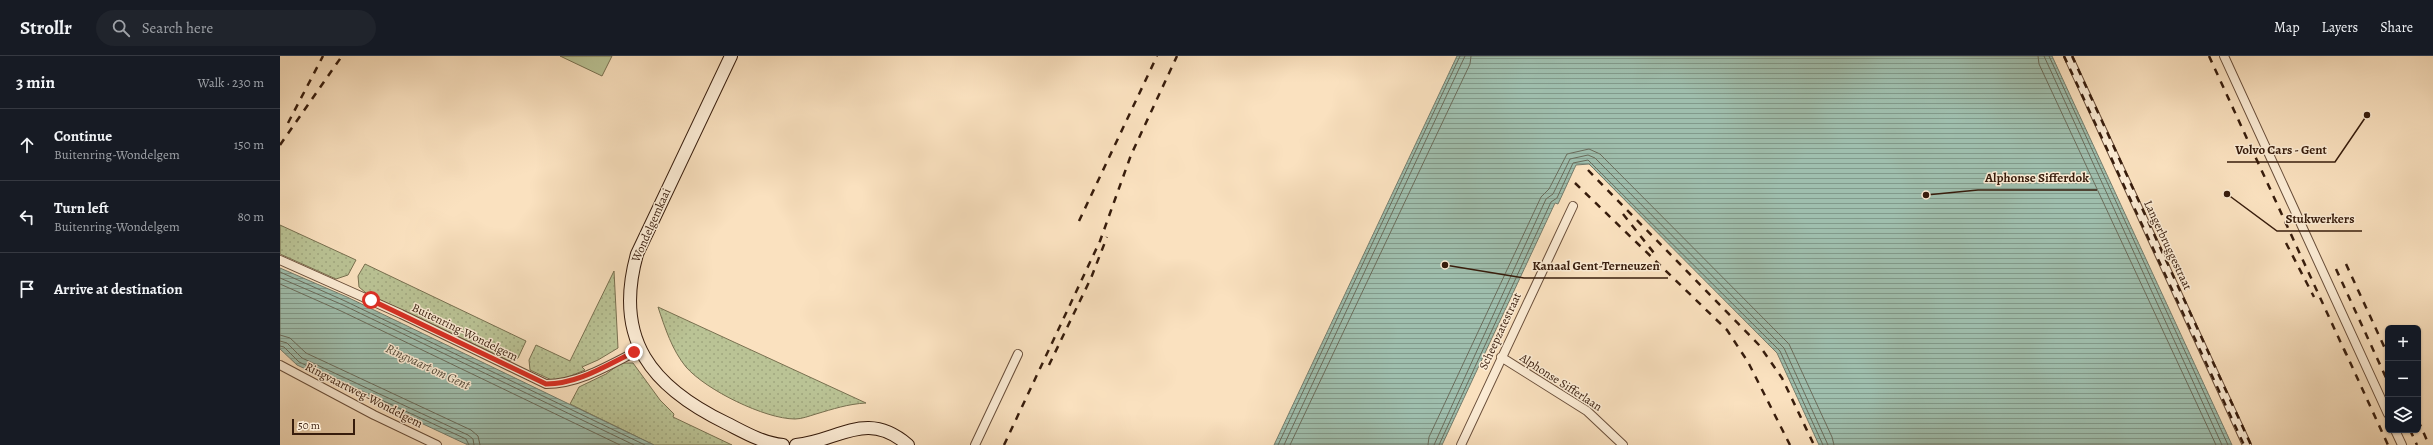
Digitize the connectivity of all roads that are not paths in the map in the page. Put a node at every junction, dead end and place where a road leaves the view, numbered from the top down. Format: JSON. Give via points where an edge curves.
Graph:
{"nodes":[{"id":1,"x":731,"y":56,"type":"edge"},
{"id":2,"x":2068,"y":56,"type":"edge"},
{"id":3,"x":2224,"y":56,"type":"edge"},
{"id":4,"x":1572,"y":206,"type":"dead end"},
{"id":5,"x":280,"y":260,"type":"edge"},
{"id":6,"x":641,"y":349,"type":"junction"},
{"id":7,"x":1018,"y":354,"type":"dead end"},
{"id":8,"x":1501,"y":357,"type":"junction"},
{"id":9,"x":280,"y":365,"type":"edge"},
{"id":10,"x":2385,"y":407,"type":"edge"},
{"id":11,"x":2396,"y":433,"type":"edge"},
{"id":12,"x":824,"y":442,"type":"edge"},
{"id":13,"x":437,"y":445,"type":"edge"},
{"id":14,"x":783,"y":445,"type":"edge"},
{"id":15,"x":796,"y":445,"type":"edge"},
{"id":16,"x":908,"y":445,"type":"edge"},
{"id":17,"x":975,"y":445,"type":"edge"},
{"id":18,"x":1461,"y":445,"type":"edge"},
{"id":19,"x":1623,"y":445,"type":"edge"},
{"id":20,"x":2247,"y":445,"type":"edge"},
{"id":21,"x":2402,"y":445,"type":"edge"}],
"edges":[{"from":1,"to":6,"type":"main road","name":"Wondelgemkaai","via":[[637,254],[629,301]]},
{"from":2,"to":20,"type":"street","name":"Langerbruggestraat"},
{"from":3,"to":10,"type":"street"},
{"from":4,"to":8,"type":"street","name":"Scheepzatestraat"},
{"from":5,"to":6,"type":"street","name":"Buitenring-Wondelgem","via":[[401,314],[546,384],[563,384],[578,379]]},
{"from":6,"to":14,"type":"main road","name":"Wondelgemkaai","via":[[665,385],[687,402],[762,440]]},
{"from":7,"to":17,"type":"street"},
{"from":8,"to":18,"type":"street","name":"Scheepzatestraat"},
{"from":8,"to":19,"type":"street","name":"Alphonse Sifferlaan","via":[[1587,411]]},
{"from":9,"to":13,"type":"street","name":"Ringvaartweg-Wondelgem"},
{"from":11,"to":21,"type":"street"},
{"from":12,"to":15,"type":"main road"},
{"from":12,"to":16,"type":"main road","via":[[852,429],[871,428],[892,434]]}]}
